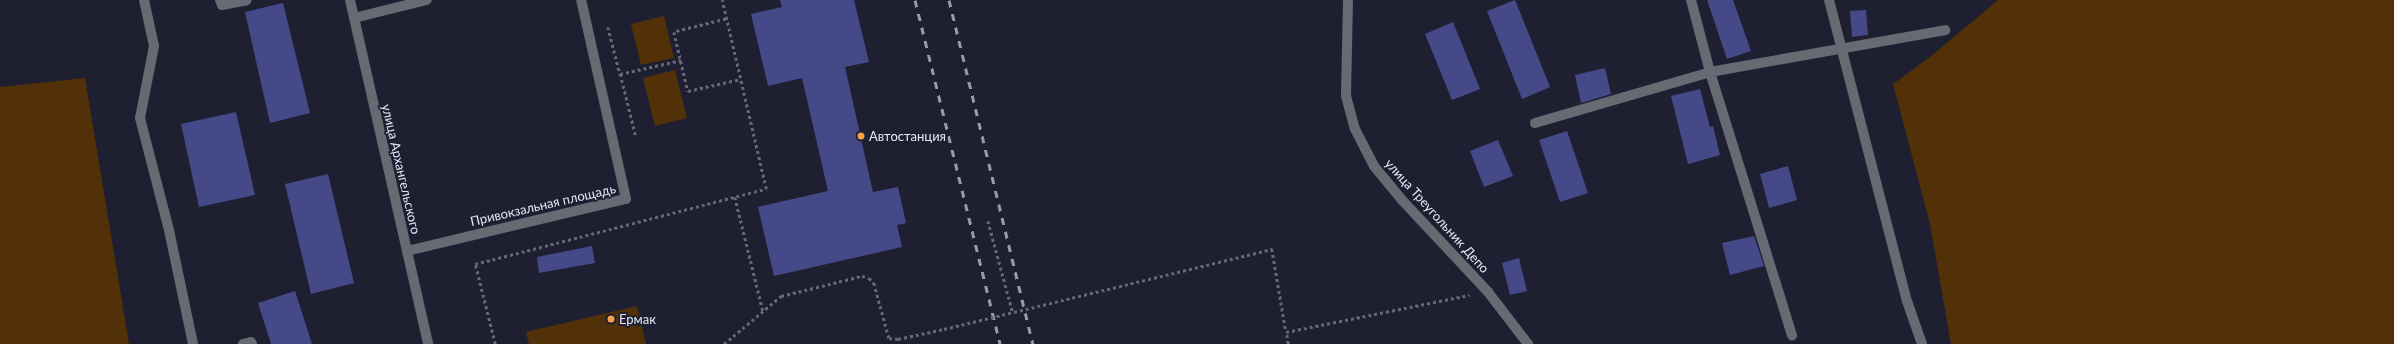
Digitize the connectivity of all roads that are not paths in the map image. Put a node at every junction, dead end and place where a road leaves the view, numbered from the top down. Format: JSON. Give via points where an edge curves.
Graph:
{"nodes":[{"id":1,"x":144,"y":0,"type":"edge"},
{"id":2,"x":220,"y":0,"type":"edge"},
{"id":3,"x":247,"y":0,"type":"edge"},
{"id":4,"x":350,"y":0,"type":"edge"},
{"id":5,"x":427,"y":0,"type":"edge"},
{"id":6,"x":581,"y":0,"type":"edge"},
{"id":7,"x":1348,"y":0,"type":"edge"},
{"id":8,"x":1691,"y":0,"type":"edge"},
{"id":9,"x":1829,"y":0,"type":"edge"},
{"id":10,"x":354,"y":18,"type":"junction"},
{"id":11,"x":1945,"y":30,"type":"dead end"},
{"id":12,"x":1841,"y":49,"type":"junction"},
{"id":13,"x":1710,"y":72,"type":"junction"},
{"id":14,"x":1535,"y":123,"type":"dead end"},
{"id":15,"x":407,"y":251,"type":"junction"},
{"id":16,"x":1792,"y":336,"type":"dead end"},
{"id":17,"x":193,"y":344,"type":"edge"},
{"id":18,"x":243,"y":344,"type":"edge"},
{"id":19,"x":252,"y":344,"type":"edge"},
{"id":20,"x":428,"y":344,"type":"edge"},
{"id":21,"x":1528,"y":344,"type":"edge"},
{"id":22,"x":1922,"y":344,"type":"edge"}],
"edges":[{"from":1,"to":17,"type":"street","via":[[154,46],[140,118],[169,230]]},
{"from":2,"to":3,"type":"street","via":[[222,5]]},
{"from":4,"to":10,"type":"street","name":"улица Архангельского"},
{"from":5,"to":10,"type":"street"},
{"from":6,"to":15,"type":"street","name":"Привокзальная площадь","via":[[626,199]]},
{"from":7,"to":21,"type":"street","name":"улица Треугольник Депо","via":[[1346,96],[1354,129],[1374,166],[1402,200],[1488,292]]},
{"from":8,"to":13,"type":"street"},
{"from":9,"to":12,"type":"street"},
{"from":10,"to":15,"type":"street","name":"улица Архангельского"},
{"from":11,"to":12,"type":"street"},
{"from":12,"to":13,"type":"street"},
{"from":12,"to":22,"type":"street","via":[[1907,301]]},
{"from":13,"to":14,"type":"street"},
{"from":13,"to":16,"type":"street"},
{"from":15,"to":20,"type":"street","name":"улица Архангельского"},
{"from":18,"to":19,"type":"street"}]}
